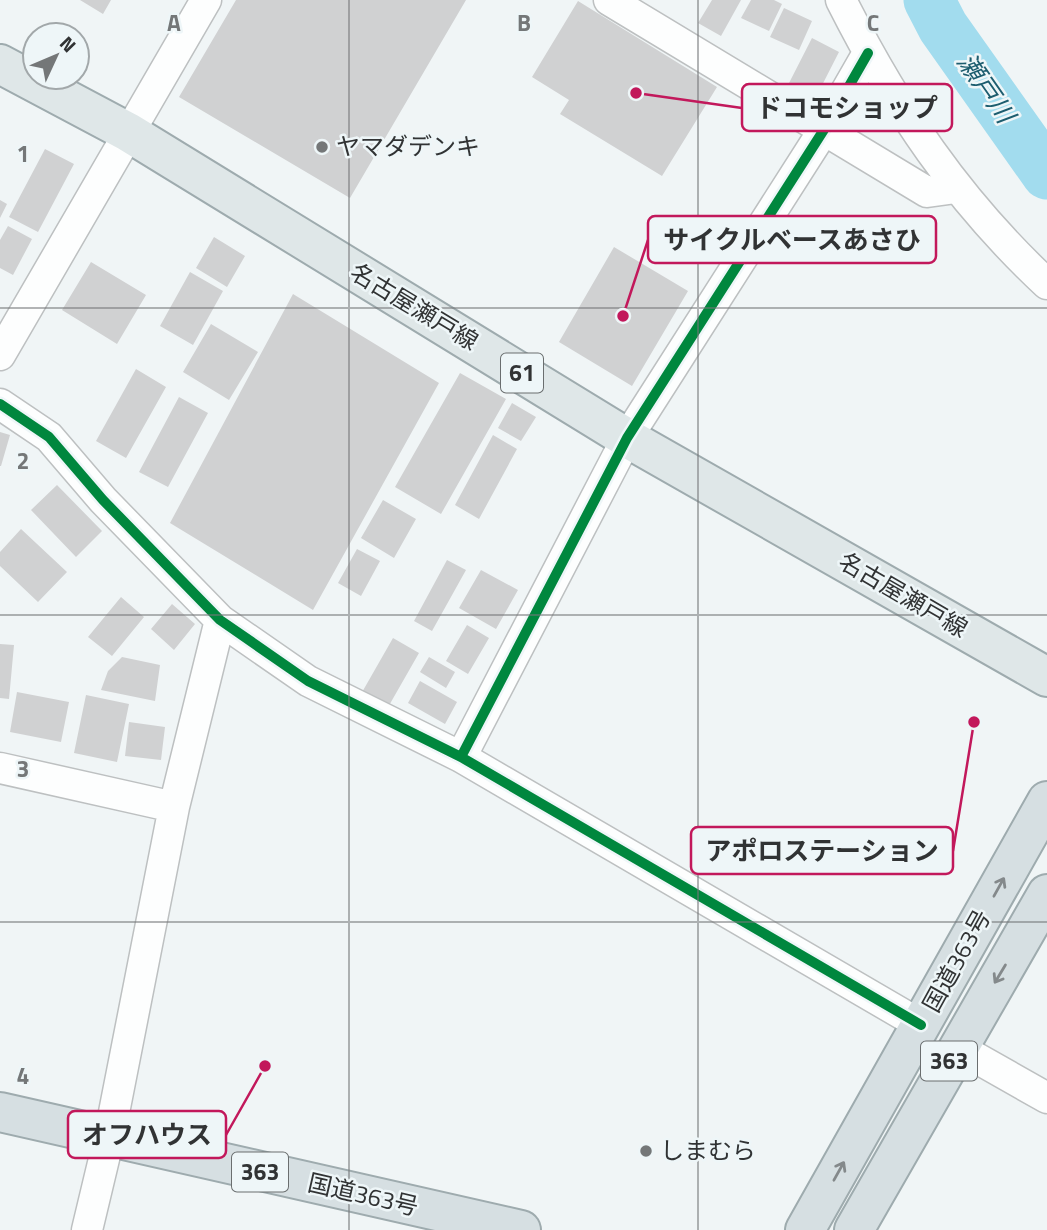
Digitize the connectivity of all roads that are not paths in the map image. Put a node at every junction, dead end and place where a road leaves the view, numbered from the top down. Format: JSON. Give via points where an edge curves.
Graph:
{"nodes":[{"id":1,"x":206,"y":0,"type":"edge"},
{"id":2,"x":609,"y":0,"type":"edge"},
{"id":3,"x":841,"y":0,"type":"edge"},
{"id":4,"x":867,"y":53,"type":"junction"},
{"id":5,"x":0,"y":64,"type":"edge"},
{"id":6,"x":825,"y":128,"type":"junction"},
{"id":7,"x":128,"y":132,"type":"junction"},
{"id":8,"x":956,"y":188,"type":"junction"},
{"id":9,"x":1047,"y":284,"type":"edge"},
{"id":10,"x":0,"y":355,"type":"edge"},
{"id":11,"x":0,"y":404,"type":"edge"},
{"id":12,"x":627,"y":438,"type":"junction"},
{"id":13,"x":220,"y":621,"type":"junction"},
{"id":14,"x":1047,"y":677,"type":"edge"},
{"id":15,"x":461,"y":757,"type":"junction"},
{"id":16,"x":0,"y":768,"type":"edge"},
{"id":17,"x":1047,"y":801,"type":"edge"},
{"id":18,"x":174,"y":807,"type":"junction"},
{"id":19,"x":1047,"y":894,"type":"edge"},
{"id":20,"x":921,"y":1025,"type":"junction"},
{"id":21,"x":957,"y":1046,"type":"junction"},
{"id":22,"x":1047,"y":1098,"type":"edge"},
{"id":23,"x":0,"y":1112,"type":"edge"},
{"id":24,"x":108,"y":1138,"type":"junction"},
{"id":25,"x":87,"y":1230,"type":"edge"},
{"id":26,"x":521,"y":1230,"type":"edge"},
{"id":27,"x":805,"y":1230,"type":"edge"},
{"id":28,"x":854,"y":1230,"type":"edge"}],
"edges":[{"from":1,"to":7,"type":"street"},
{"from":2,"to":6,"type":"street"},
{"from":3,"to":4,"type":"street"},
{"from":4,"to":6,"type":"street"},
{"from":4,"to":8,"type":"street"},
{"from":5,"to":7,"type":"main road","name":"名古屋瀬戸線","number":"61"},
{"from":6,"to":8,"type":"street","via":[[928,192]]},
{"from":6,"to":12,"type":"street"},
{"from":7,"to":10,"type":"street"},
{"from":7,"to":12,"type":"main road","name":"名古屋瀬戸線","number":"61"},
{"from":8,"to":9,"type":"street"},
{"from":11,"to":13,"type":"street","via":[[49,437]]},
{"from":12,"to":14,"type":"main road","name":"名古屋瀬戸線","number":"61"},
{"from":12,"to":15,"type":"street"},
{"from":13,"to":15,"type":"street","via":[[308,681]]},
{"from":13,"to":18,"type":"street"},
{"from":15,"to":20,"type":"street"},
{"from":16,"to":18,"type":"street"},
{"from":20,"to":17,"type":"highway","name":"国道363号","number":"363","one_way":true},
{"from":18,"to":24,"type":"street"},
{"from":19,"to":21,"type":"highway","name":"国道363号","number":"363","one_way":true},
{"from":27,"to":20,"type":"highway","name":"国道363号","number":"363","one_way":true},
{"from":21,"to":22,"type":"street"},
{"from":21,"to":28,"type":"highway","name":"国道363号","number":"363"},
{"from":23,"to":24,"type":"highway","name":"国道363号","number":"363"},
{"from":24,"to":25,"type":"street"},
{"from":24,"to":26,"type":"highway","name":"国道363号","number":"363"}]}
